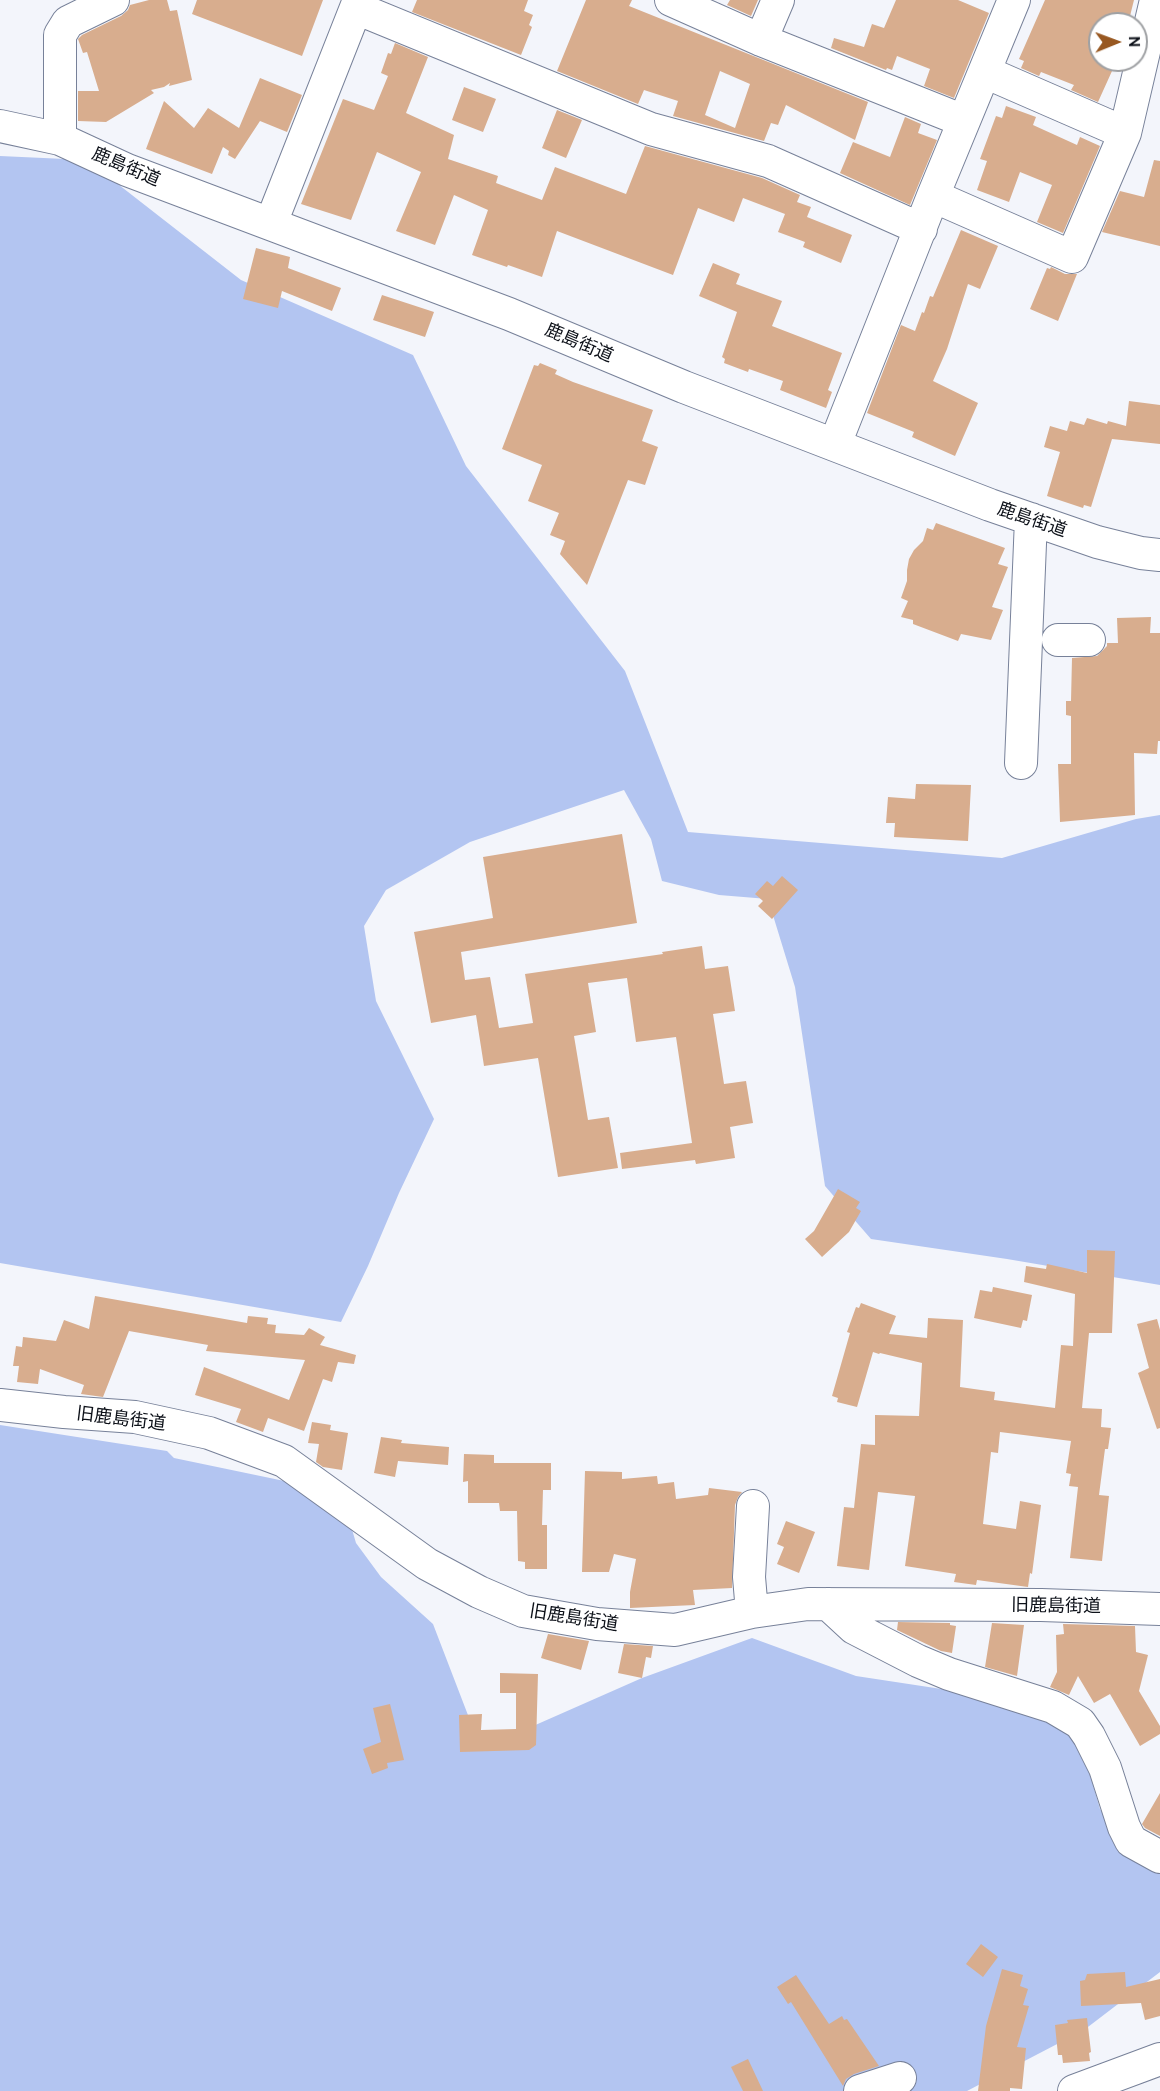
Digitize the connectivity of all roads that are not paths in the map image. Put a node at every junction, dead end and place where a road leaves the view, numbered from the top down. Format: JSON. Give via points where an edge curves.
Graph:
{"nodes":[{"id":1,"x":113,"y":0,"type":"edge"},
{"id":2,"x":671,"y":0,"type":"edge"},
{"id":3,"x":778,"y":0,"type":"edge"},
{"id":4,"x":1014,"y":0,"type":"edge"},
{"id":5,"x":1156,"y":0,"type":"edge"},
{"id":6,"x":358,"y":4,"type":"edge"},
{"id":7,"x":761,"y":40,"type":"junction"},
{"id":8,"x":985,"y":72,"type":"junction"},
{"id":9,"x":964,"y":121,"type":"junction"},
{"id":10,"x":0,"y":126,"type":"edge"},
{"id":11,"x":1125,"y":133,"type":"junction"},
{"id":12,"x":60,"y":139,"type":"junction"},
{"id":13,"x":933,"y":196,"type":"junction"},
{"id":14,"x":271,"y":223,"type":"junction"},
{"id":15,"x":921,"y":229,"type":"junction"},
{"id":16,"x":835,"y":444,"type":"junction"},
{"id":17,"x":1030,"y":519,"type":"junction"},
{"id":18,"x":1160,"y":555,"type":"edge"},
{"id":19,"x":1058,"y":640,"type":"dead end"},
{"id":20,"x":1096,"y":642,"type":"dead end"},
{"id":21,"x":1021,"y":763,"type":"dead end"},
{"id":22,"x":0,"y":1405,"type":"edge"},
{"id":23,"x":753,"y":1506,"type":"dead end"},
{"id":24,"x":828,"y":1604,"type":"junction"},
{"id":25,"x":1160,"y":1609,"type":"edge"},
{"id":26,"x":752,"y":1612,"type":"junction"},
{"id":27,"x":1160,"y":1857,"type":"edge"},
{"id":28,"x":1160,"y":2059,"type":"edge"},
{"id":29,"x":900,"y":2078,"type":"dead end"},
{"id":30,"x":860,"y":2091,"type":"edge"},
{"id":31,"x":1074,"y":2091,"type":"edge"}],
"edges":[{"from":1,"to":12,"type":"street","via":[[69,22],[60,35]]},
{"from":2,"to":7,"type":"street"},
{"from":3,"to":7,"type":"street"},
{"from":4,"to":8,"type":"street"},
{"from":5,"to":11,"type":"street"},
{"from":6,"to":14,"type":"street"},
{"from":6,"to":15,"type":"street","via":[[651,129],[768,161]]},
{"from":7,"to":9,"type":"street"},
{"from":8,"to":9,"type":"street"},
{"from":8,"to":11,"type":"street"},
{"from":9,"to":13,"type":"street"},
{"from":10,"to":12,"type":"street","name":"鹿島街道"},
{"from":11,"to":13,"type":"street","via":[[1071,257]]},
{"from":12,"to":14,"type":"street","name":"鹿島街道","via":[[127,170]]},
{"from":13,"to":15,"type":"street"},
{"from":14,"to":16,"type":"street","name":"鹿島街道"},
{"from":15,"to":16,"type":"street"},
{"from":16,"to":17,"type":"street","name":"鹿島街道"},
{"from":17,"to":18,"type":"street","name":"鹿島街道","via":[[1096,542]]},
{"from":17,"to":21,"type":"street"},
{"from":19,"to":20,"type":"street"},
{"from":22,"to":26,"type":"street","name":"旧鹿島街道","via":[[135,1417],[209,1432],[284,1461],[427,1564],[523,1611],[597,1624],[675,1630]]},
{"from":23,"to":26,"type":"street","via":[[749,1577]]},
{"from":24,"to":25,"type":"street","name":"旧鹿島街道"},
{"from":24,"to":26,"type":"street","name":"旧鹿島街道"},
{"from":24,"to":27,"type":"street","via":[[854,1628],[918,1661],[1053,1707],[1080,1723],[1105,1767],[1131,1842]]},
{"from":28,"to":31,"type":"street"},
{"from":29,"to":30,"type":"street"}]}
